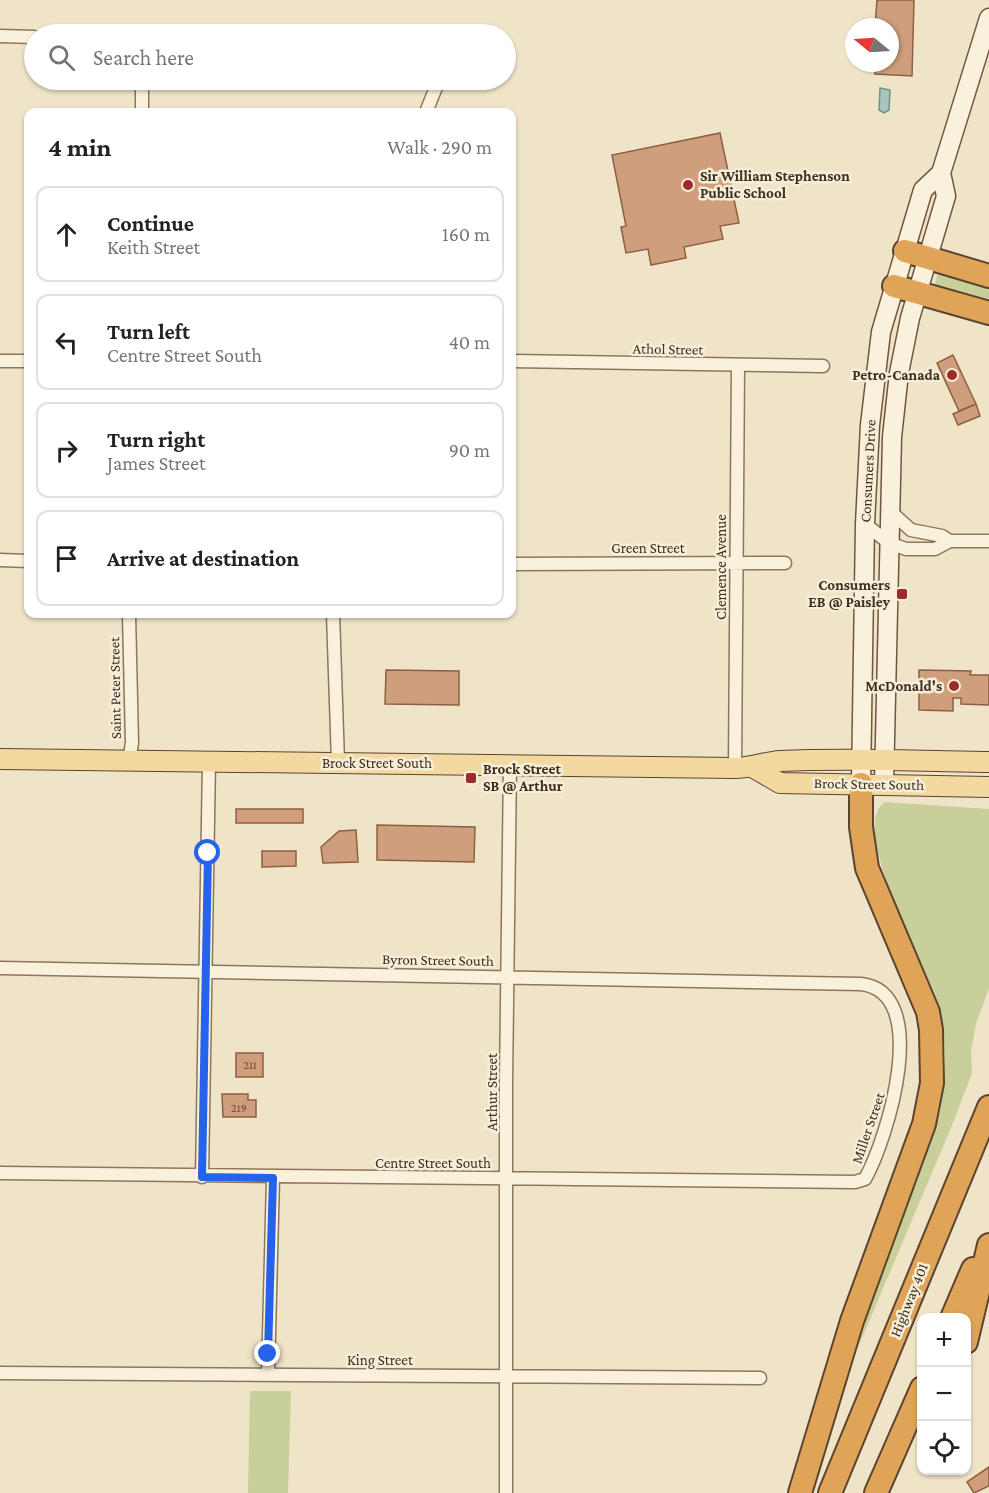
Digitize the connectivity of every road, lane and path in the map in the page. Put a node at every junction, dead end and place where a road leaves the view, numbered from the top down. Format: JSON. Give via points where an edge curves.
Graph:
{"nodes":[{"id":1,"x":989,"y":18,"type":"edge"},
{"id":2,"x":0,"y":36,"type":"edge"},
{"id":3,"x":24,"y":37,"type":"edge"},
{"id":4,"x":142,"y":90,"type":"edge"},
{"id":5,"x":435,"y":90,"type":"edge"},
{"id":6,"x":142,"y":108,"type":"edge"},
{"id":7,"x":428,"y":108,"type":"edge"},
{"id":8,"x":941,"y":173,"type":"junction"},
{"id":9,"x":904,"y":251,"type":"junction"},
{"id":10,"x":927,"y":258,"type":"junction"},
{"id":11,"x":989,"y":276,"type":"edge"},
{"id":12,"x":894,"y":286,"type":"junction"},
{"id":13,"x":917,"y":291,"type":"junction"},
{"id":14,"x":989,"y":312,"type":"edge"},
{"id":15,"x":0,"y":361,"type":"edge"},
{"id":16,"x":24,"y":361,"type":"edge"},
{"id":17,"x":516,"y":361,"type":"edge"},
{"id":18,"x":738,"y":365,"type":"junction"},
{"id":19,"x":823,"y":366,"type":"dead end"},
{"id":20,"x":890,"y":511,"type":"junction"},
{"id":21,"x":865,"y":524,"type":"junction"},
{"id":22,"x":950,"y":541,"type":"junction"},
{"id":23,"x":989,"y":541,"type":"edge"},
{"id":24,"x":889,"y":543,"type":"junction"},
{"id":25,"x":0,"y":560,"type":"edge"},
{"id":26,"x":24,"y":561,"type":"edge"},
{"id":27,"x":736,"y":562,"type":"junction"},
{"id":28,"x":785,"y":563,"type":"dead end"},
{"id":29,"x":516,"y":564,"type":"edge"},
{"id":30,"x":129,"y":618,"type":"edge"},
{"id":31,"x":333,"y":618,"type":"edge"},
{"id":32,"x":0,"y":759,"type":"edge"},
{"id":33,"x":861,"y":760,"type":"junction"},
{"id":34,"x":884,"y":760,"type":"junction"},
{"id":35,"x":129,"y":761,"type":"junction"},
{"id":36,"x":209,"y":761,"type":"junction"},
{"id":37,"x":338,"y":762,"type":"junction"},
{"id":38,"x":989,"y":762,"type":"edge"},
{"id":39,"x":510,"y":764,"type":"junction"},
{"id":40,"x":745,"y":768,"type":"junction"},
{"id":41,"x":884,"y":783,"type":"junction"},
{"id":42,"x":861,"y":784,"type":"junction"},
{"id":43,"x":989,"y":787,"type":"edge"},
{"id":44,"x":0,"y":968,"type":"edge"},
{"id":45,"x":205,"y":972,"type":"junction"},
{"id":46,"x":508,"y":976,"type":"junction"},
{"id":47,"x":875,"y":987,"type":"joint"},
{"id":48,"x":989,"y":1107,"type":"edge"},
{"id":49,"x":0,"y":1173,"type":"edge"},
{"id":50,"x":202,"y":1177,"type":"junction"},
{"id":51,"x":273,"y":1178,"type":"junction"},
{"id":52,"x":507,"y":1179,"type":"junction"},
{"id":53,"x":866,"y":1179,"type":"joint"},
{"id":54,"x":989,"y":1232,"type":"edge"},
{"id":55,"x":989,"y":1245,"type":"edge"},
{"id":56,"x":954,"y":1313,"type":"edge"},
{"id":57,"x":971,"y":1321,"type":"edge"},
{"id":58,"x":0,"y":1373,"type":"edge"},
{"id":59,"x":268,"y":1374,"type":"junction"},
{"id":60,"x":507,"y":1375,"type":"junction"},
{"id":61,"x":760,"y":1378,"type":"dead end"},
{"id":62,"x":917,"y":1397,"type":"edge"},
{"id":63,"x":506,"y":1493,"type":"edge"},
{"id":64,"x":800,"y":1493,"type":"edge"},
{"id":65,"x":830,"y":1493,"type":"edge"},
{"id":66,"x":876,"y":1493,"type":"edge"}],
"edges":[{"from":1,"to":8,"type":"main road","name":"Consumers Drive"},
{"from":2,"to":3,"type":"street"},
{"from":4,"to":6,"type":"street"},
{"from":5,"to":7,"type":"street"},
{"from":8,"to":9,"type":"main road","name":"Consumers Drive","via":[[923,190]]},
{"from":8,"to":10,"type":"main road","name":"Consumers Drive","via":[[946,196]]},
{"from":9,"to":10,"type":"highway"},
{"from":9,"to":12,"type":"main road","name":"Consumers Drive"},
{"from":10,"to":11,"type":"highway"},
{"from":10,"to":13,"type":"main road","name":"Consumers Drive"},
{"from":12,"to":13,"type":"highway"},
{"from":12,"to":21,"type":"main road","name":"Consumers Drive","via":[[881,332],[870,425]]},
{"from":13,"to":14,"type":"highway"},
{"from":13,"to":20,"type":"main road","name":"Consumers Drive","via":[[898,373]]},
{"from":15,"to":16,"type":"street"},
{"from":17,"to":18,"type":"street","name":"Athol Street"},
{"from":18,"to":19,"type":"street","name":"Athol Street"},
{"from":18,"to":27,"type":"street","name":"Clemence Avenue"},
{"from":20,"to":22,"type":"street","via":[[911,530]]},
{"from":20,"to":24,"type":"main road","name":"Consumers Drive"},
{"from":21,"to":24,"type":"street"},
{"from":21,"to":33,"type":"main road","name":"Consumers Drive"},
{"from":22,"to":23,"type":"street"},
{"from":22,"to":24,"type":"street","via":[[935,549],[906,549]]},
{"from":24,"to":34,"type":"main road","name":"Consumers Drive"},
{"from":25,"to":26,"type":"street"},
{"from":27,"to":28,"type":"street","name":"Green Street"},
{"from":27,"to":29,"type":"street","name":"Green Street"},
{"from":27,"to":40,"type":"street","name":"Clemence Avenue"},
{"from":30,"to":35,"type":"street","name":"Saint Peter Street"},
{"from":31,"to":37,"type":"street"},
{"from":32,"to":35,"type":"main road","name":"Brock Street South"},
{"from":33,"to":34,"type":"main road","name":"Brock Street South"},
{"from":33,"to":40,"type":"main road","name":"Brock Street South","via":[[776,761]]},
{"from":33,"to":42,"type":"main road","name":"Consumers Drive"},
{"from":34,"to":38,"type":"main road","name":"Brock Street South"},
{"from":34,"to":41,"type":"main road","name":"Consumers Drive"},
{"from":35,"to":36,"type":"main road","name":"Brock Street South"},
{"from":36,"to":37,"type":"main road","name":"Brock Street South"},
{"from":36,"to":45,"type":"street"},
{"from":37,"to":39,"type":"main road","name":"Brock Street South"},
{"from":39,"to":40,"type":"main road","name":"Brock Street South"},
{"from":39,"to":46,"type":"street","name":"Arthur Street"},
{"from":40,"to":42,"type":"main road","name":"Brock Street South","via":[[780,783]]},
{"from":41,"to":42,"type":"main road","name":"Brock Street South"},
{"from":41,"to":43,"type":"main road","name":"Brock Street South"},
{"from":42,"to":64,"type":"highway","via":[[861,827],[867,867],[928,1012],[932,1083],[924,1124],[852,1321]]},
{"from":44,"to":45,"type":"street","name":"Byron Street South"},
{"from":45,"to":46,"type":"street","name":"Byron Street South"},
{"from":45,"to":50,"type":"street"},
{"from":46,"to":47,"type":"street","name":"Byron Street South"},
{"from":46,"to":52,"type":"street","name":"Arthur Street"},
{"from":47,"to":53,"type":"street","name":"Miller Street","via":[[888,997],[891,1006],[900,1041],[899,1065],[892,1108]]},
{"from":48,"to":65,"type":"highway","name":"Highway 401"},
{"from":49,"to":50,"type":"street","name":"Centre Street South"},
{"from":50,"to":51,"type":"street","name":"Centre Street South"},
{"from":51,"to":52,"type":"street","name":"Centre Street South"},
{"from":51,"to":59,"type":"street"},
{"from":52,"to":53,"type":"street","name":"Centre Street South"},
{"from":52,"to":60,"type":"street","name":"Arthur Street"},
{"from":54,"to":56,"type":"highway"},
{"from":55,"to":57,"type":"highway"},
{"from":58,"to":59,"type":"street","name":"King Street"},
{"from":59,"to":60,"type":"street","name":"King Street"},
{"from":60,"to":61,"type":"street","name":"King Street"},
{"from":60,"to":63,"type":"street","name":"Arthur Street"},
{"from":62,"to":66,"type":"highway"}]}
